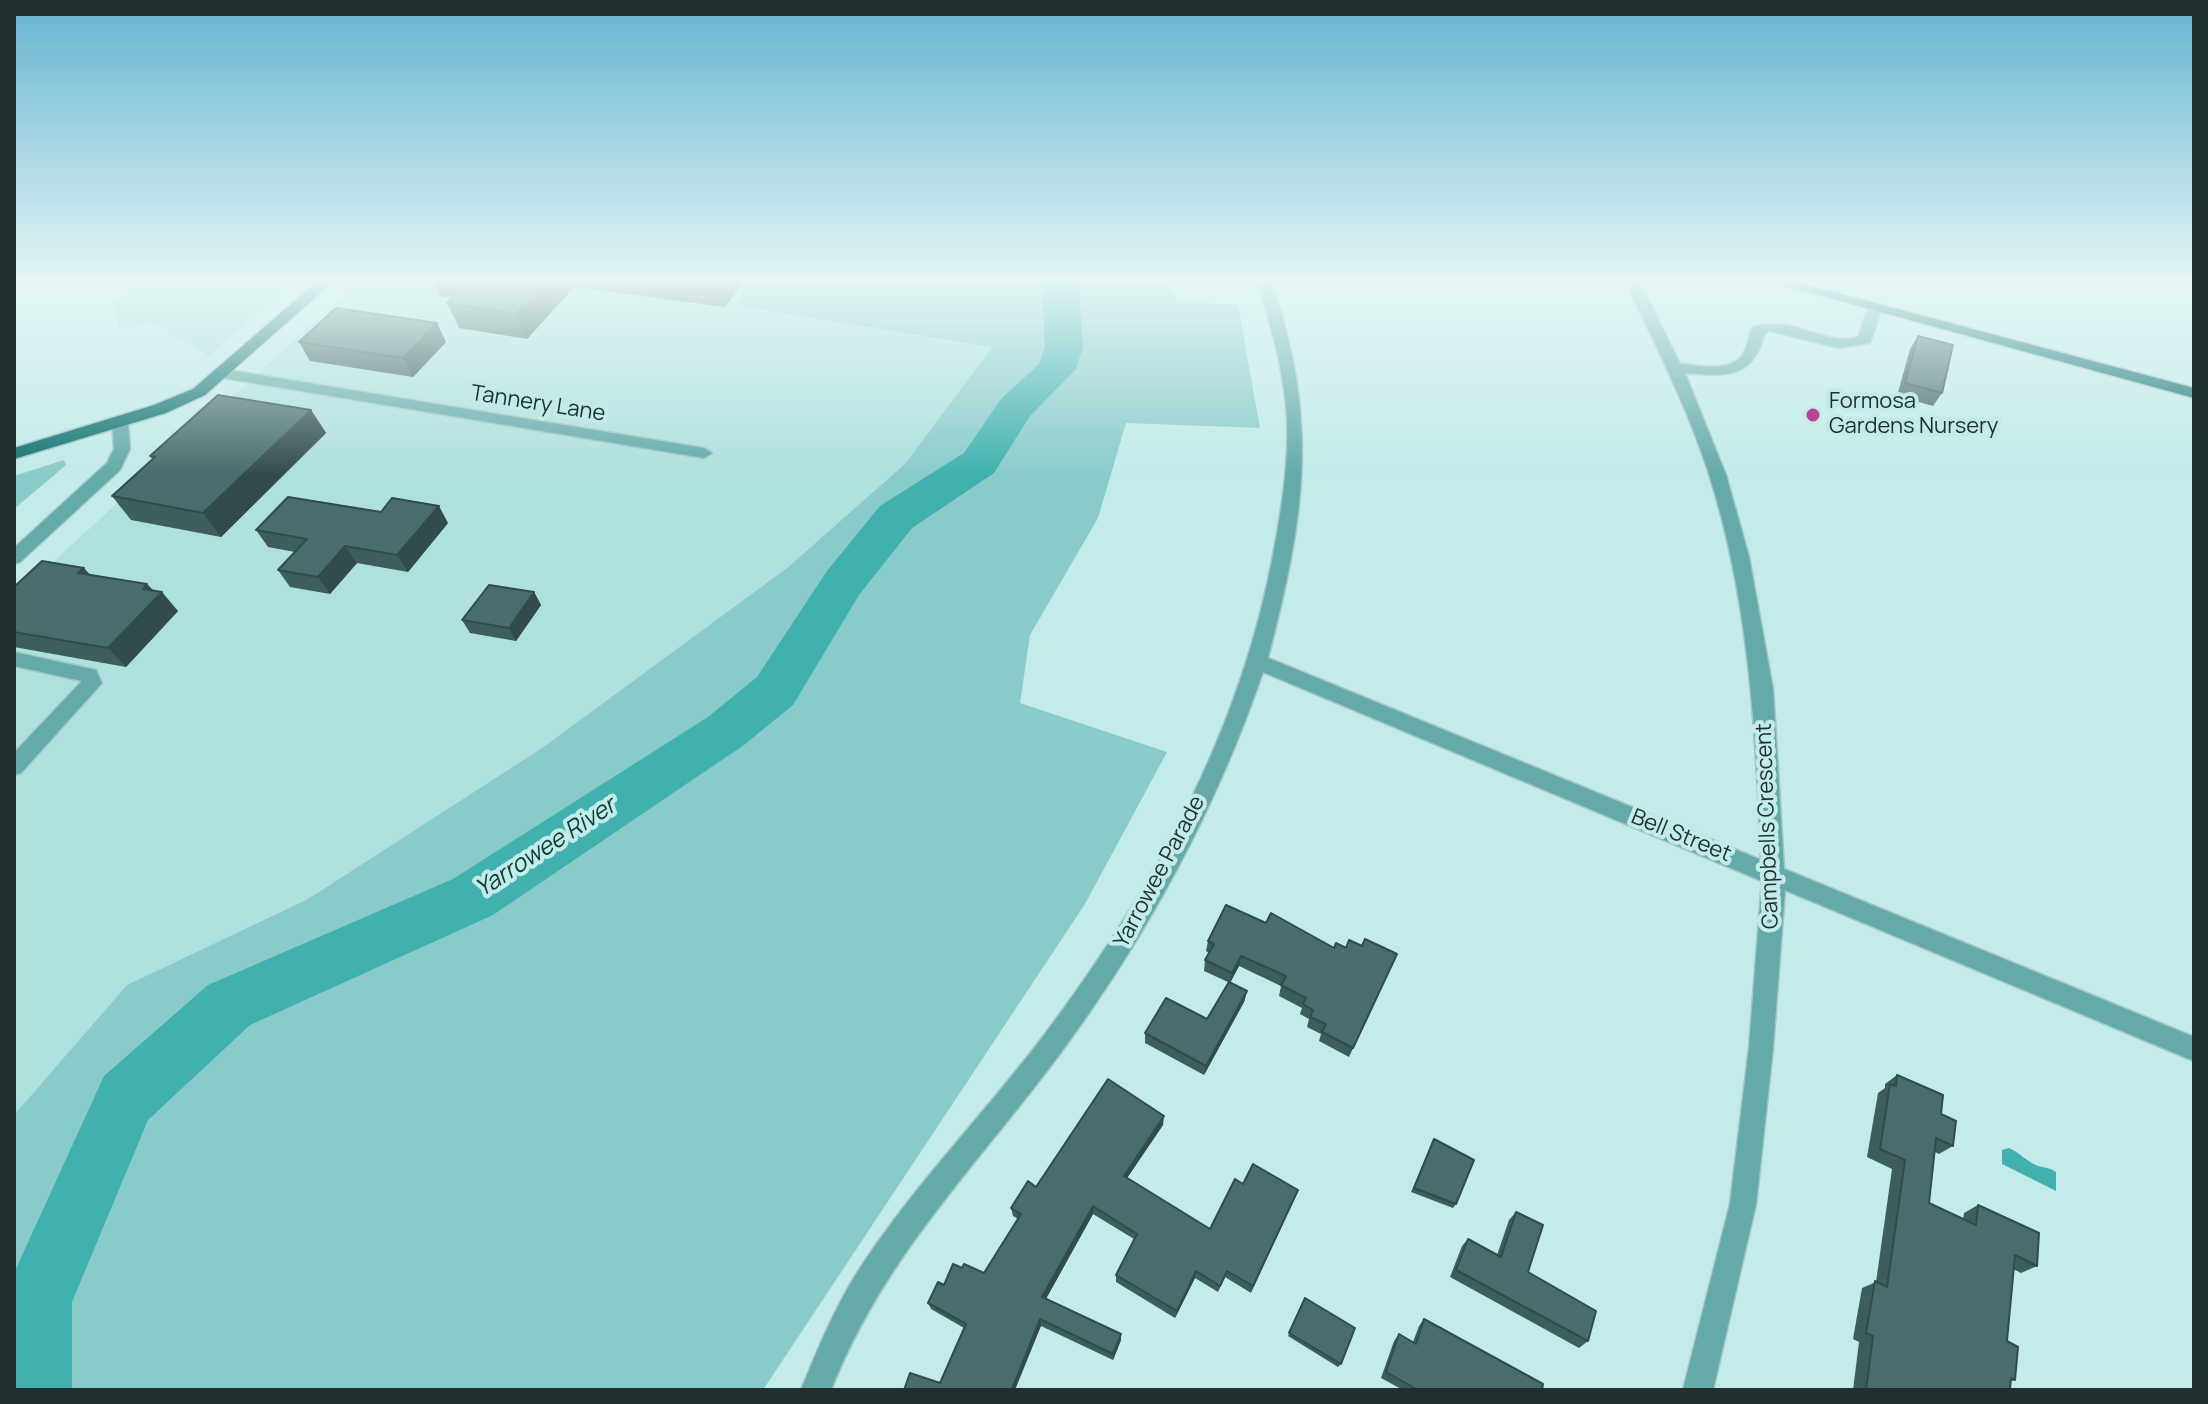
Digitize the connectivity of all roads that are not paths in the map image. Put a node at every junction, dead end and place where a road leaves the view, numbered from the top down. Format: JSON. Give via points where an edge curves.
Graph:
{"nodes":[{"id":1,"x":257,"y":344,"type":"edge"},
{"id":2,"x":1285,"y":344,"type":"edge"},
{"id":3,"x":1662,"y":344,"type":"edge"},
{"id":4,"x":1754,"y":344,"type":"edge"},
{"id":5,"x":1834,"y":344,"type":"edge"},
{"id":6,"x":1857,"y":344,"type":"edge"},
{"id":7,"x":2008,"y":344,"type":"edge"},
{"id":8,"x":1674,"y":368,"type":"junction"},
{"id":9,"x":223,"y":374,"type":"junction"},
{"id":10,"x":2194,"y":393,"type":"edge"},
{"id":11,"x":120,"y":422,"type":"junction"},
{"id":12,"x":704,"y":453,"type":"dead end"},
{"id":13,"x":14,"y":454,"type":"edge"},
{"id":14,"x":14,"y":558,"type":"edge"},
{"id":15,"x":14,"y":659,"type":"edge"},
{"id":16,"x":1256,"y":661,"type":"junction"},
{"id":17,"x":14,"y":767,"type":"edge"},
{"id":18,"x":1773,"y":874,"type":"junction"},
{"id":19,"x":2194,"y":1049,"type":"edge"},
{"id":20,"x":816,"y":1390,"type":"edge"},
{"id":21,"x":1698,"y":1390,"type":"edge"}],
"edges":[{"from":1,"to":9,"type":"main road"},
{"from":2,"to":16,"type":"street","name":"Yarrowee Parade","via":[[1295,467],[1280,575]]},
{"from":3,"to":8,"type":"street","name":"Campbells Crescent"},
{"from":4,"to":8,"type":"street","via":[[1749,358],[1730,368]]},
{"from":5,"to":6,"type":"street"},
{"from":7,"to":10,"type":"main road"},
{"from":8,"to":18,"type":"street","name":"Campbells Crescent","via":[[1718,475],[1743,571],[1763,689]]},
{"from":9,"to":11,"type":"main road","via":[[189,398]]},
{"from":9,"to":12,"type":"street","name":"Tannery Lane"},
{"from":11,"to":13,"type":"main road"},
{"from":11,"to":14,"type":"street","via":[[122,449],[110,471]]},
{"from":15,"to":17,"type":"street","via":[[76,669],[89,675],[92,683]]},
{"from":16,"to":18,"type":"street","name":"Bell Street"},
{"from":16,"to":20,"type":"street","name":"Yarrowee Parade","via":[[1220,758],[1154,893],[1051,1044],[892,1247],[842,1329]]},
{"from":18,"to":19,"type":"street","name":"Bell Street"},
{"from":18,"to":21,"type":"street","name":"Campbells Crescent","via":[[1743,1204]]}]}
